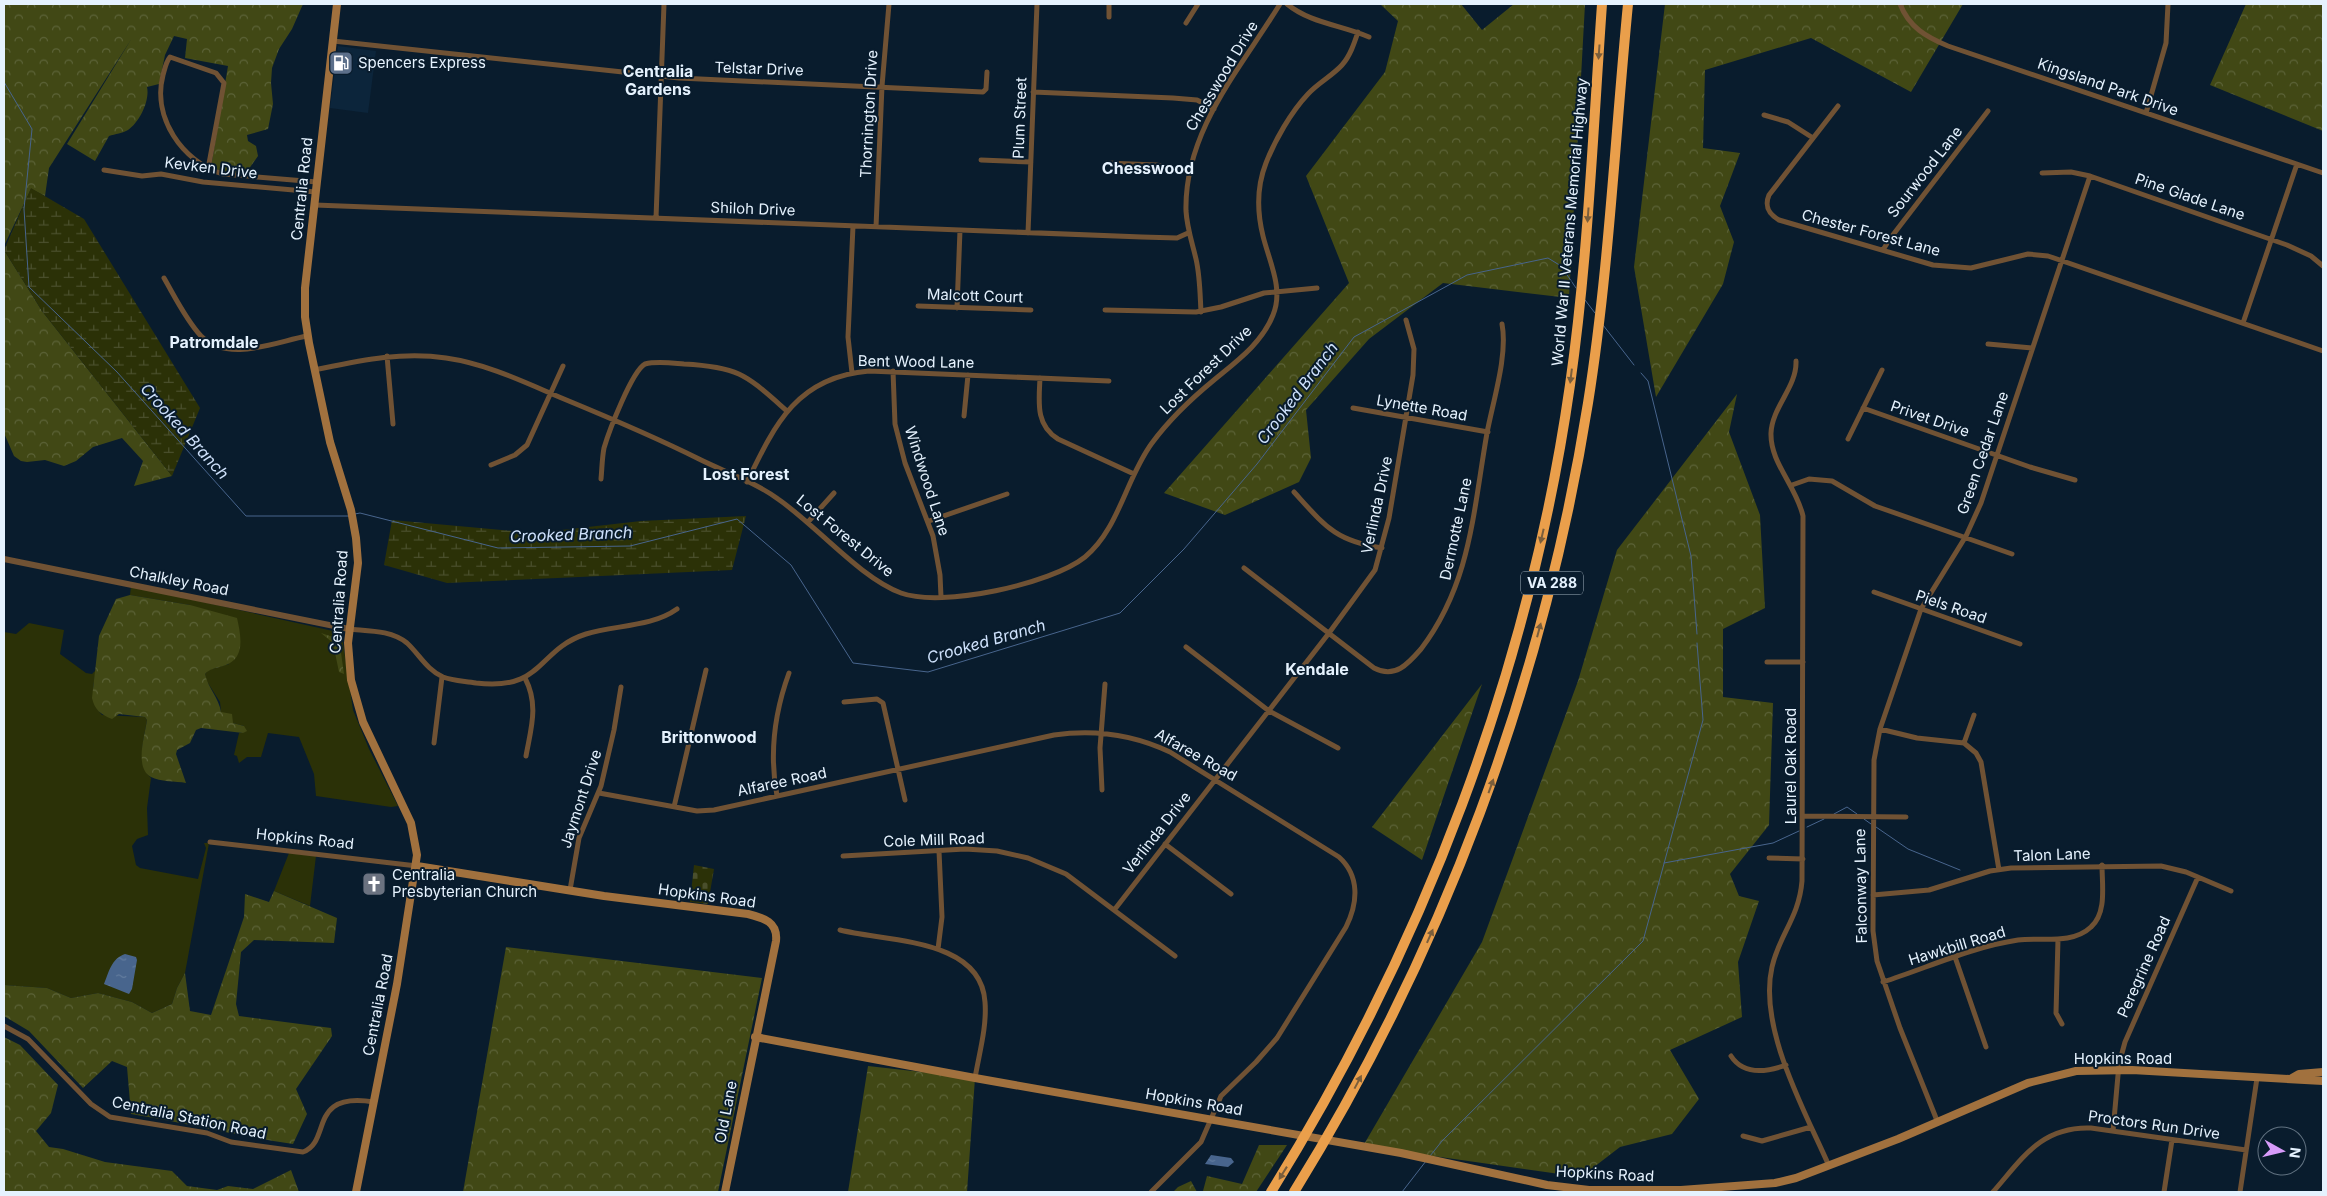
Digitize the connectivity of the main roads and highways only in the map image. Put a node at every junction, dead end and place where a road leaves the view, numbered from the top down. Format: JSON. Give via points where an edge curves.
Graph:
{"nodes":[{"id":1,"x":338,"y":4,"type":"edge"},
{"id":2,"x":1602,"y":4,"type":"edge"},
{"id":3,"x":1628,"y":4,"type":"edge"},
{"id":4,"x":417,"y":866,"type":"junction"},
{"id":5,"x":755,"y":1037,"type":"junction"},
{"id":6,"x":2323,"y":1072,"type":"edge"},
{"id":7,"x":2292,"y":1078,"type":"junction"},
{"id":8,"x":2323,"y":1081,"type":"edge"},
{"id":9,"x":1731,"y":1190,"type":"edge"},
{"id":10,"x":356,"y":1192,"type":"edge"},
{"id":11,"x":724,"y":1192,"type":"edge"},
{"id":12,"x":1271,"y":1192,"type":"edge"},
{"id":13,"x":1294,"y":1192,"type":"edge"}],
"edges":[{"from":1,"to":4,"type":"main road","name":"Centralia Road","via":[[305,288],[307,336],[335,461],[354,524],[358,563],[349,629],[350,673],[371,741],[410,823],[416,844]]},
{"from":2,"to":12,"type":"highway","name":"World War II Veterans Memorial Highway","number":"VA 288","one_way":true,"via":[[1588,221],[1577,331],[1559,453],[1527,598],[1499,697],[1440,862],[1384,990],[1315,1119]]},
{"from":13,"to":3,"type":"highway","number":"VA 288","one_way":true,"via":[[1335,1125],[1402,998],[1465,854],[1507,738],[1546,607],[1574,484],[1591,378]]},
{"from":4,"to":5,"type":"main road","name":"Hopkins Road","via":[[748,914],[768,920],[776,936]]},
{"from":4,"to":10,"type":"main road","name":"Centralia Road"},
{"from":5,"to":9,"type":"main road","name":"Hopkins Road","via":[[1428,1159],[1568,1188]]},
{"from":5,"to":11,"type":"main road","name":"Old Lane"},
{"from":6,"to":7,"type":"main road","name":"Hopkins Road","via":[[2299,1074]]},
{"from":7,"to":8,"type":"main road","name":"Hopkins Road"},
{"from":7,"to":9,"type":"main road","name":"Hopkins Road","via":[[2076,1071],[2044,1078],[1829,1166],[1775,1183]]}]}
